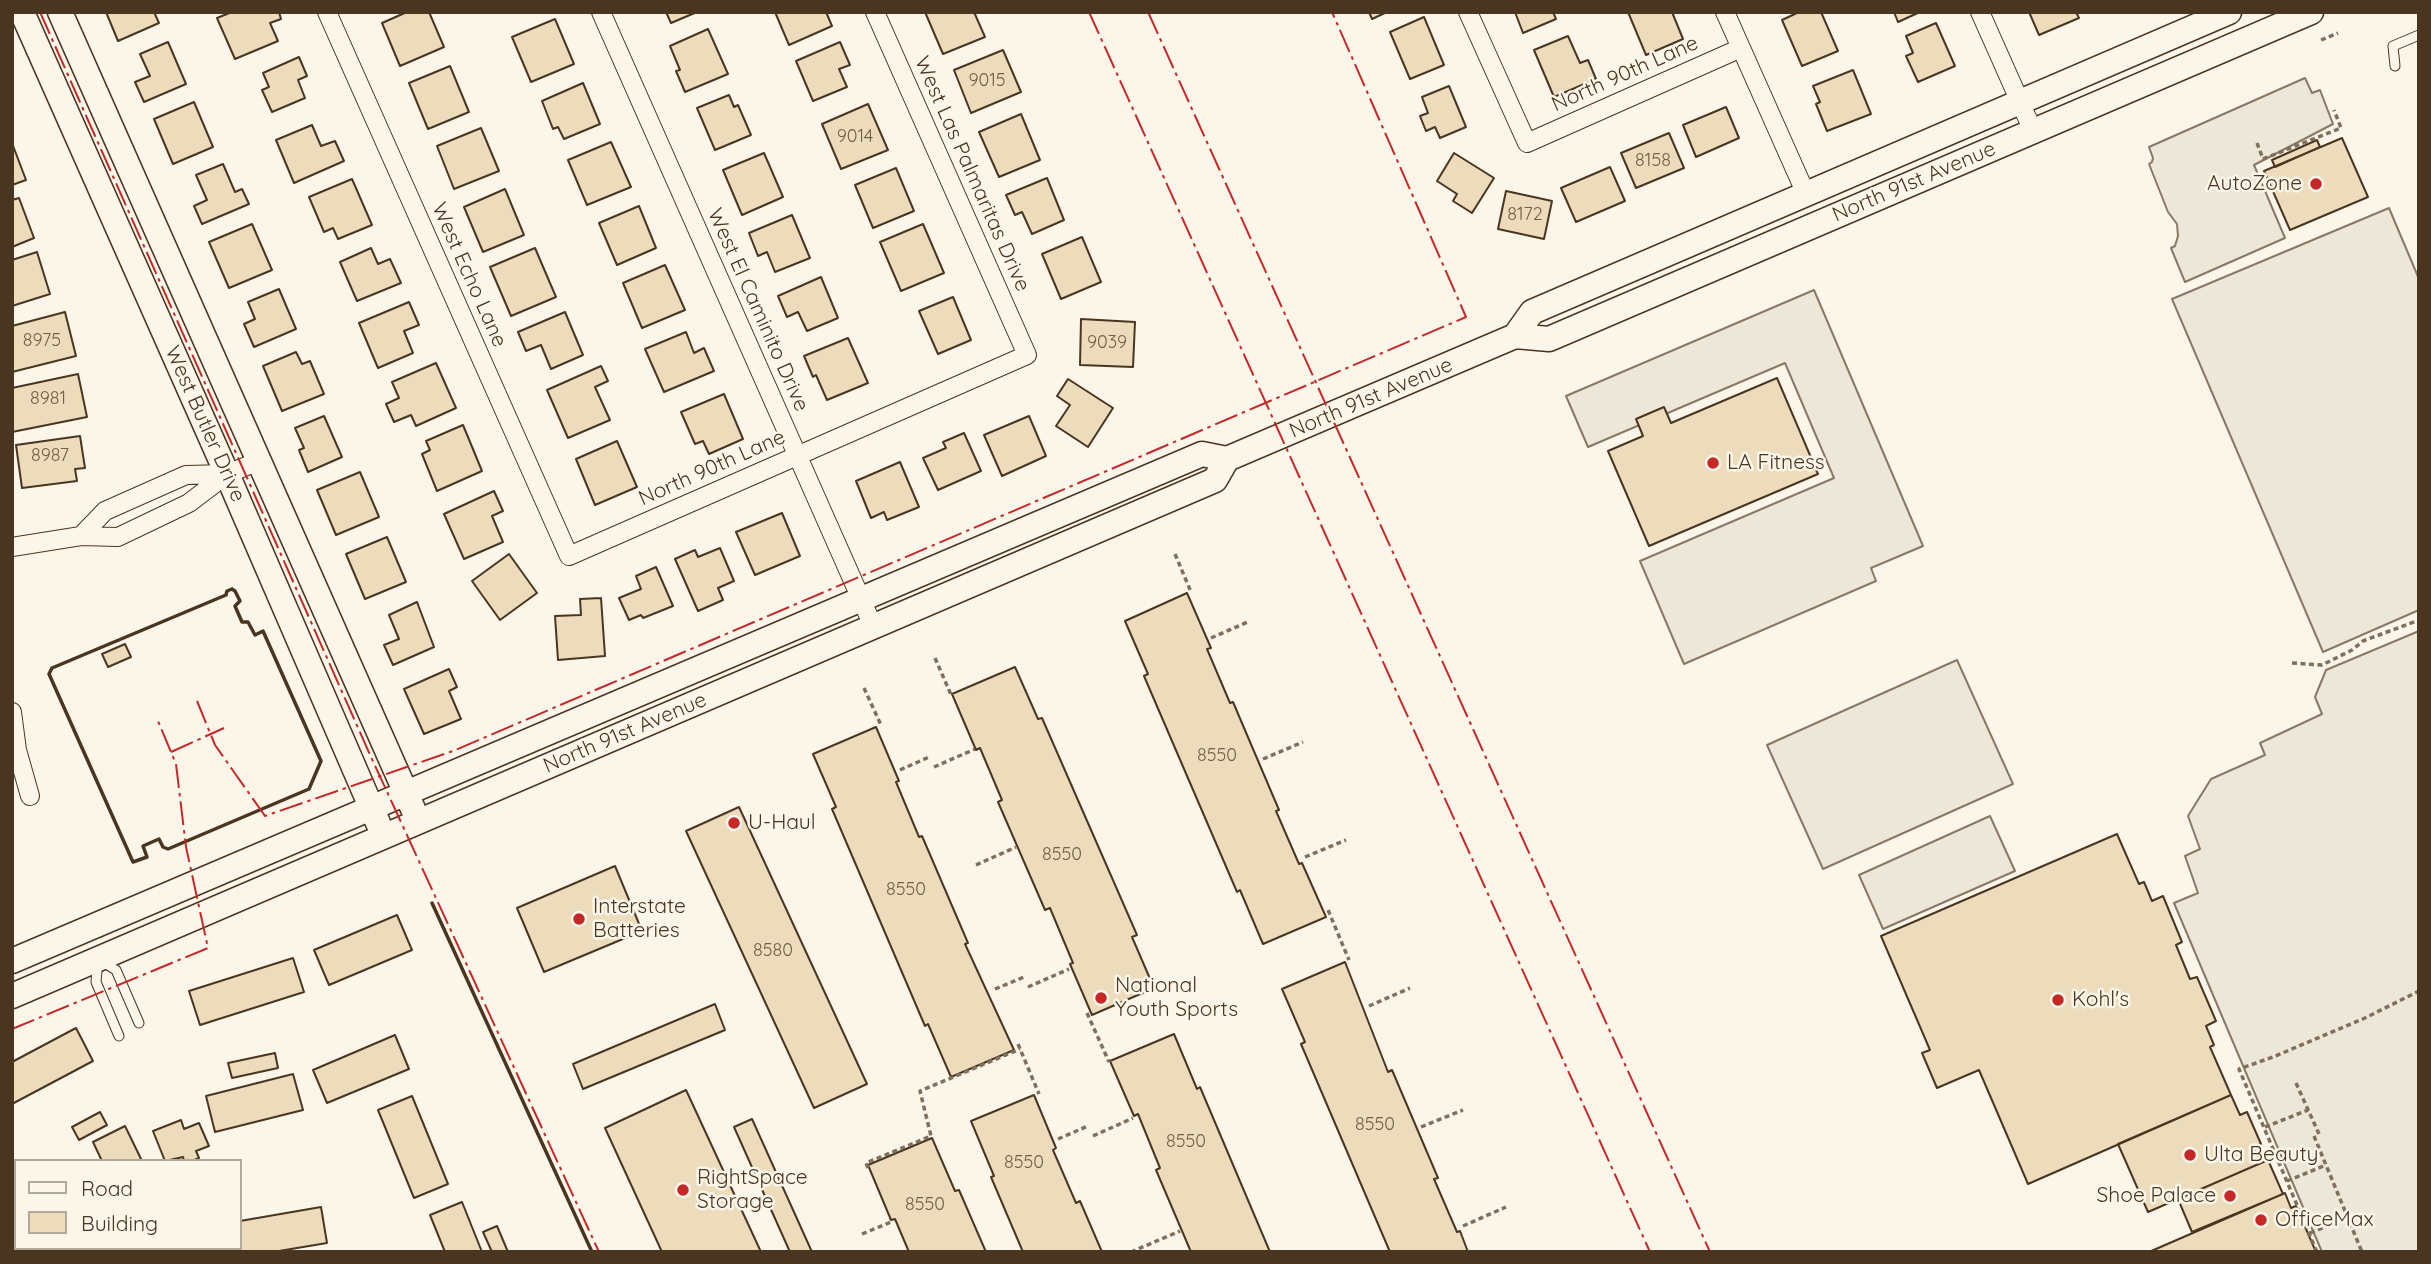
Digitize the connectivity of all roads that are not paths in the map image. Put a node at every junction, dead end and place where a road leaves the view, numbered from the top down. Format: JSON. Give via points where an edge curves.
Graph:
{"nodes":[{"id":1,"x":22,"y":12,"type":"edge"},
{"id":2,"x":60,"y":12,"type":"edge"},
{"id":3,"x":327,"y":12,"type":"edge"},
{"id":4,"x":601,"y":12,"type":"edge"},
{"id":5,"x":875,"y":12,"type":"edge"},
{"id":6,"x":1468,"y":12,"type":"edge"},
{"id":7,"x":1725,"y":12,"type":"edge"},
{"id":8,"x":1980,"y":12,"type":"edge"},
{"id":9,"x":2229,"y":12,"type":"edge"},
{"id":10,"x":2274,"y":12,"type":"edge"},
{"id":11,"x":2311,"y":12,"type":"edge"},
{"id":12,"x":2419,"y":34,"type":"edge"},
{"id":13,"x":1741,"y":48,"type":"junction"},
{"id":14,"x":2395,"y":66,"type":"dead end"},
{"id":15,"x":2163,"y":75,"type":"junction"},
{"id":16,"x":2021,"y":104,"type":"junction"},
{"id":17,"x":2033,"y":131,"type":"junction"},
{"id":18,"x":1806,"y":194,"type":"junction"},
{"id":19,"x":1678,"y":283,"type":"junction"},
{"id":20,"x":1515,"y":336,"type":"junction"},
{"id":21,"x":1027,"y":355,"type":"joint"},
{"id":22,"x":797,"y":455,"type":"junction"},
{"id":23,"x":1227,"y":459,"type":"junction"},
{"id":24,"x":260,"y":460,"type":"junction"},
{"id":25,"x":227,"y":474,"type":"junction"},
{"id":26,"x":133,"y":499,"type":"junction"},
{"id":27,"x":144,"y":525,"type":"junction"},
{"id":28,"x":80,"y":536,"type":"junction"},
{"id":29,"x":12,"y":547,"type":"edge"},
{"id":30,"x":569,"y":556,"type":"joint"},
{"id":31,"x":861,"y":598,"type":"junction"},
{"id":32,"x":873,"y":626,"type":"junction"},
{"id":33,"x":12,"y":712,"type":"edge"},
{"id":34,"x":406,"y":793,"type":"junction"},
{"id":35,"x":30,"y":796,"type":"dead end"},
{"id":36,"x":372,"y":808,"type":"junction"},
{"id":37,"x":419,"y":822,"type":"junction"},
{"id":38,"x":384,"y":837,"type":"junction"},
{"id":39,"x":85,"y":931,"type":"junction"},
{"id":40,"x":98,"y":959,"type":"junction"},
{"id":41,"x":12,"y":961,"type":"edge"},
{"id":42,"x":12,"y":996,"type":"edge"},
{"id":43,"x":139,"y":1023,"type":"dead end"},
{"id":44,"x":119,"y":1036,"type":"dead end"}],
"edges":[{"from":1,"to":25,"type":"main road","name":"West Butler Drive"},
{"from":2,"to":24,"type":"main road","name":"West Butler Drive"},
{"from":3,"to":30,"type":"street","name":"West Echo Lane"},
{"from":4,"to":22,"type":"street","name":"West El Caminito Drive"},
{"from":5,"to":21,"type":"street","name":"West Las Palmaritas Drive"},
{"from":6,"to":13,"type":"street","name":"North 90th Lane","via":[[1527,143]]},
{"from":7,"to":13,"type":"street"},
{"from":8,"to":16,"type":"street"},
{"from":9,"to":16,"type":"main road","name":"North 91st Avenue"},
{"from":10,"to":15,"type":"main road","via":[[2215,38]]},
{"from":11,"to":15,"type":"main road","name":"North 91st Avenue"},
{"from":12,"to":14,"type":"lane","via":[[2393,46]]},
{"from":13,"to":18,"type":"street"},
{"from":15,"to":17,"type":"main road","name":"North 91st Avenue"},
{"from":16,"to":17,"type":"street"},
{"from":16,"to":18,"type":"main road","name":"North 91st Avenue"},
{"from":17,"to":19,"type":"main road","name":"North 91st Avenue"},
{"from":18,"to":19,"type":"main road","via":[[1788,219],[1718,250]]},
{"from":18,"to":20,"type":"main road","name":"North 91st Avenue","via":[[1532,312]]},
{"from":19,"to":20,"type":"main road","name":"North 91st Avenue","via":[[1549,339]]},
{"from":20,"to":23,"type":"main road","name":"North 91st Avenue"},
{"from":21,"to":22,"type":"street","name":"North 90th Lane"},
{"from":22,"to":30,"type":"street","name":"North 90th Lane"},
{"from":22,"to":31,"type":"street","name":"West El Caminito Drive"},
{"from":23,"to":31,"type":"main road","name":"North 91st Avenue","via":[[1202,454]]},
{"from":23,"to":32,"type":"main road","name":"North 91st Avenue","via":[[1215,480]]},
{"from":24,"to":25,"type":"street"},
{"from":24,"to":34,"type":"main road","name":"West Butler Drive"},
{"from":25,"to":26,"type":"street","via":[[186,475]]},
{"from":25,"to":27,"type":"street","via":[[197,498]]},
{"from":25,"to":36,"type":"main road","name":"West Butler Drive"},
{"from":26,"to":27,"type":"street"},
{"from":26,"to":28,"type":"street","via":[[105,511]]},
{"from":27,"to":28,"type":"street","via":[[118,537]]},
{"from":28,"to":29,"type":"street"},
{"from":31,"to":32,"type":"street","name":"West El Caminito Drive"},
{"from":31,"to":34,"type":"main road","name":"North 91st Avenue"},
{"from":32,"to":37,"type":"main road","name":"North 91st Avenue"},
{"from":33,"to":35,"type":"street"},
{"from":34,"to":36,"type":"main road","name":"North 91st Avenue"},
{"from":34,"to":37,"type":"main road","name":"West Butler Drive"},
{"from":36,"to":38,"type":"main road","name":"West Butler Drive"},
{"from":36,"to":39,"type":"main road","name":"North 91st Avenue"},
{"from":37,"to":38,"type":"main road","name":"North 91st Avenue"},
{"from":38,"to":40,"type":"main road","name":"North 91st Avenue"},
{"from":39,"to":40,"type":"main road"},
{"from":39,"to":41,"type":"main road","name":"North 91st Avenue"},
{"from":40,"to":42,"type":"main road","name":"North 91st Avenue"},
{"from":40,"to":43,"type":"lane","via":[[116,970]]},
{"from":40,"to":44,"type":"lane","via":[[96,982]]}]}
